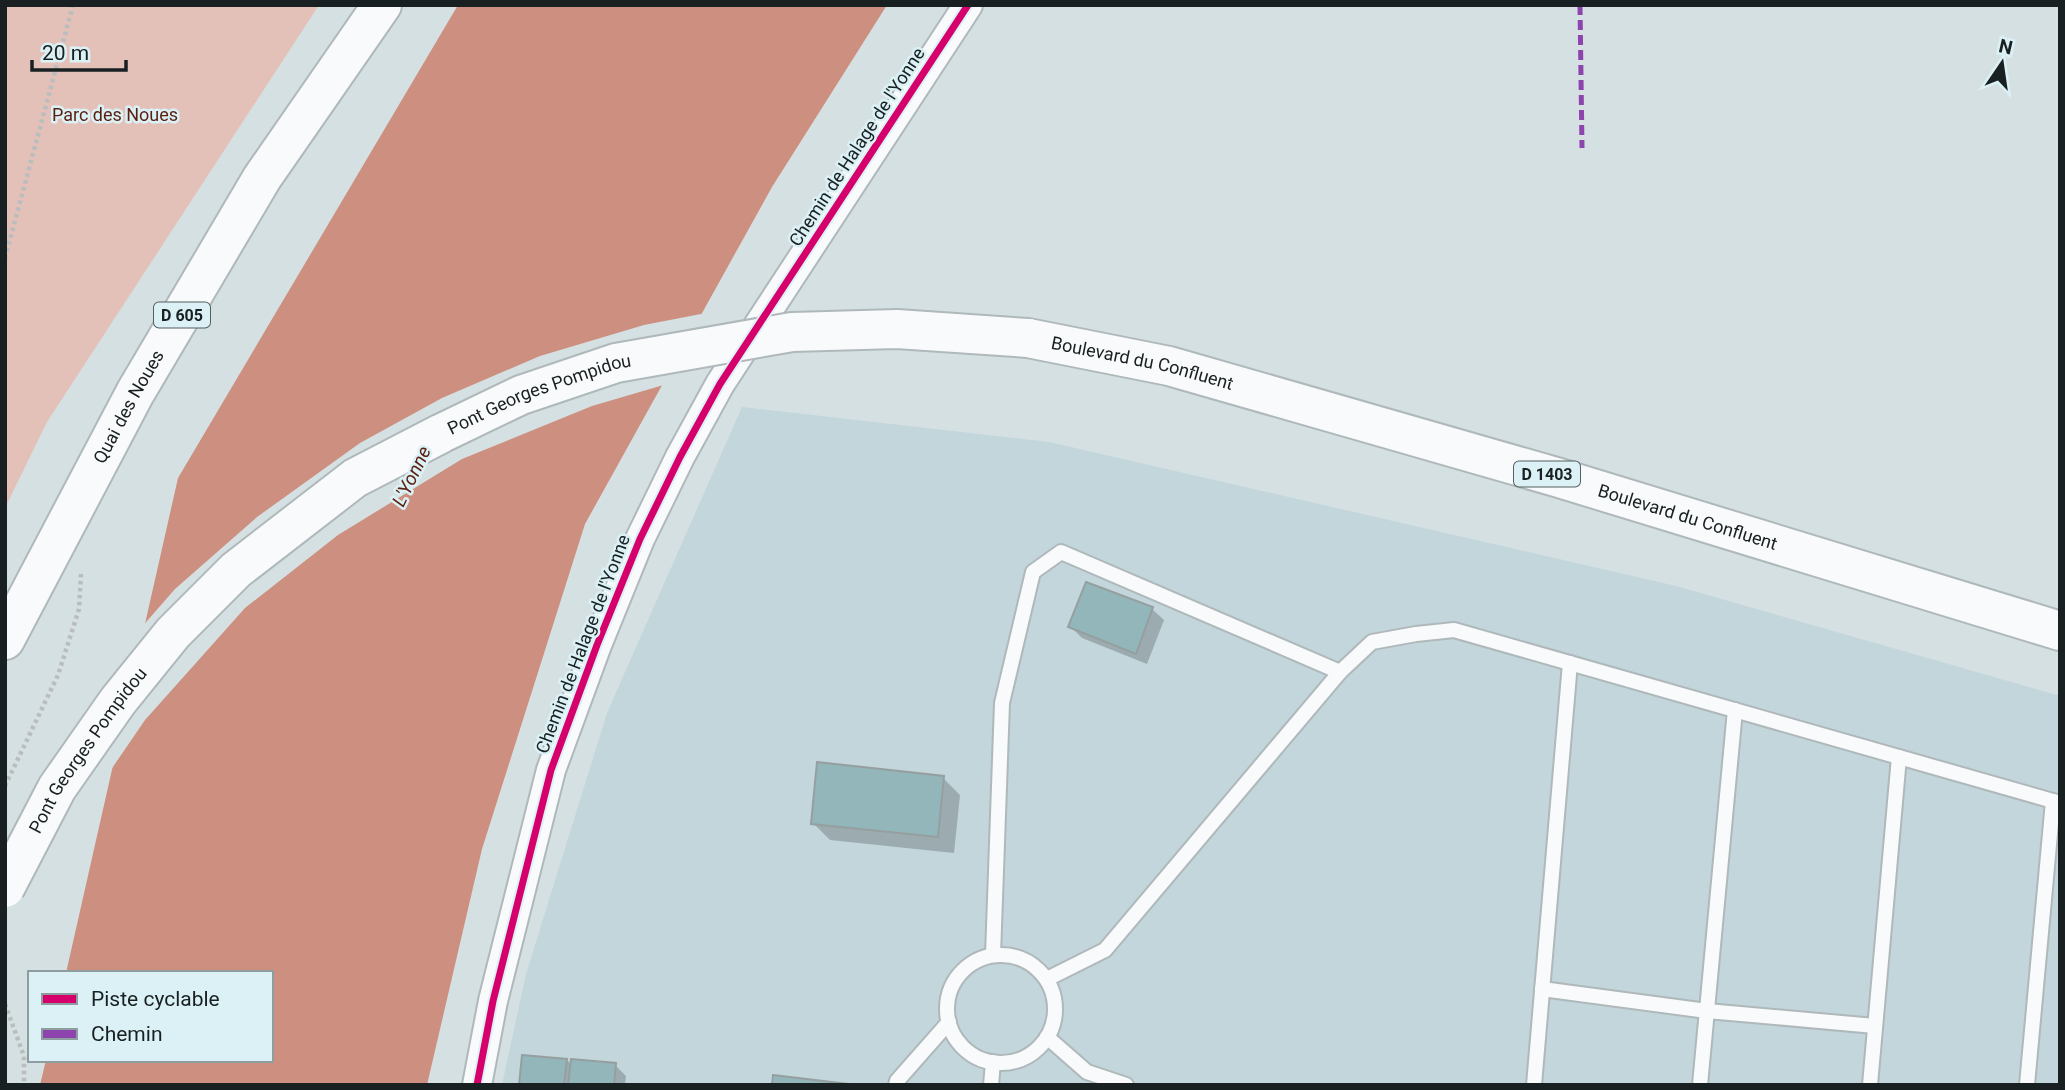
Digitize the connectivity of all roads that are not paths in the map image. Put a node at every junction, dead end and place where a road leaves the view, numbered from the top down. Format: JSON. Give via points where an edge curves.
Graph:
{"nodes":[{"id":1,"x":382,"y":5,"type":"edge"},
{"id":2,"x":968,"y":5,"type":"edge"},
{"id":3,"x":1028,"y":338,"type":"joint"},
{"id":4,"x":2060,"y":631,"type":"edge"},
{"id":5,"x":5,"y":640,"type":"edge"},
{"id":6,"x":1570,"y":663,"type":"junction"},
{"id":7,"x":1340,"y":672,"type":"junction"},
{"id":8,"x":1735,"y":710,"type":"junction"},
{"id":9,"x":1899,"y":757,"type":"junction"},
{"id":10,"x":2056,"y":802,"type":"edge"},
{"id":11,"x":5,"y":888,"type":"edge"},
{"id":12,"x":993,"y":955,"type":"junction"},
{"id":13,"x":1046,"y":979,"type":"junction"},
{"id":14,"x":1542,"y":989,"type":"junction"},
{"id":15,"x":1707,"y":1011,"type":"junction"},
{"id":16,"x":948,"y":1022,"type":"junction"},
{"id":17,"x":1875,"y":1026,"type":"junction"},
{"id":18,"x":1047,"y":1037,"type":"junction"},
{"id":19,"x":993,"y":1062,"type":"junction"},
{"id":20,"x":477,"y":1085,"type":"edge"},
{"id":21,"x":896,"y":1085,"type":"edge"},
{"id":22,"x":990,"y":1085,"type":"edge"},
{"id":23,"x":1126,"y":1085,"type":"edge"},
{"id":24,"x":1534,"y":1085,"type":"edge"},
{"id":25,"x":1700,"y":1085,"type":"edge"},
{"id":26,"x":1870,"y":1085,"type":"edge"},
{"id":27,"x":2026,"y":1085,"type":"edge"}],
"edges":[{"from":1,"to":5,"type":"main road","name":"Quai des Noues","number":"D 605","via":[[262,178],[135,393]]},
{"from":2,"to":20,"type":"street","name":"Chemin de Halage de l'Yonne","via":[[720,384],[640,539],[551,769],[493,1001]]},
{"from":3,"to":4,"type":"main road","name":"Boulevard du Confluent","number":"D 1403","via":[[1169,366],[1556,477]]},
{"from":3,"to":11,"type":"main road","name":"Pont Georges Pompidou","number":"D 1403","bridge":true,"via":[[897,329],[792,332],[617,363],[520,395],[355,478],[236,570],[173,633],[57,788]]},
{"from":6,"to":7,"type":"lane","via":[[1454,631],[1372,642]]},
{"from":6,"to":8,"type":"lane"},
{"from":6,"to":14,"type":"lane"},
{"from":7,"to":12,"type":"lane","via":[[1061,552],[1033,572],[1002,703]]},
{"from":7,"to":13,"type":"lane","via":[[1105,950]]},
{"from":8,"to":9,"type":"lane"},
{"from":8,"to":15,"type":"lane"},
{"from":9,"to":10,"type":"lane"},
{"from":9,"to":17,"type":"lane"},
{"from":10,"to":27,"type":"lane"},
{"from":12,"to":13,"type":"lane","via":[[1023,960]]},
{"from":12,"to":16,"type":"lane","via":[[973,963],[956,978],[947,1007]]},
{"from":13,"to":18,"type":"lane","via":[[1055,1008]]},
{"from":14,"to":15,"type":"lane"},
{"from":14,"to":24,"type":"lane"},
{"from":15,"to":17,"type":"lane"},
{"from":15,"to":25,"type":"lane"},
{"from":16,"to":19,"type":"lane","via":[[965,1049]]},
{"from":16,"to":21,"type":"lane"},
{"from":17,"to":26,"type":"lane"},
{"from":18,"to":19,"type":"lane","via":[[1024,1058]]},
{"from":18,"to":23,"type":"lane","via":[[1087,1072]]},
{"from":19,"to":22,"type":"lane"}]}
